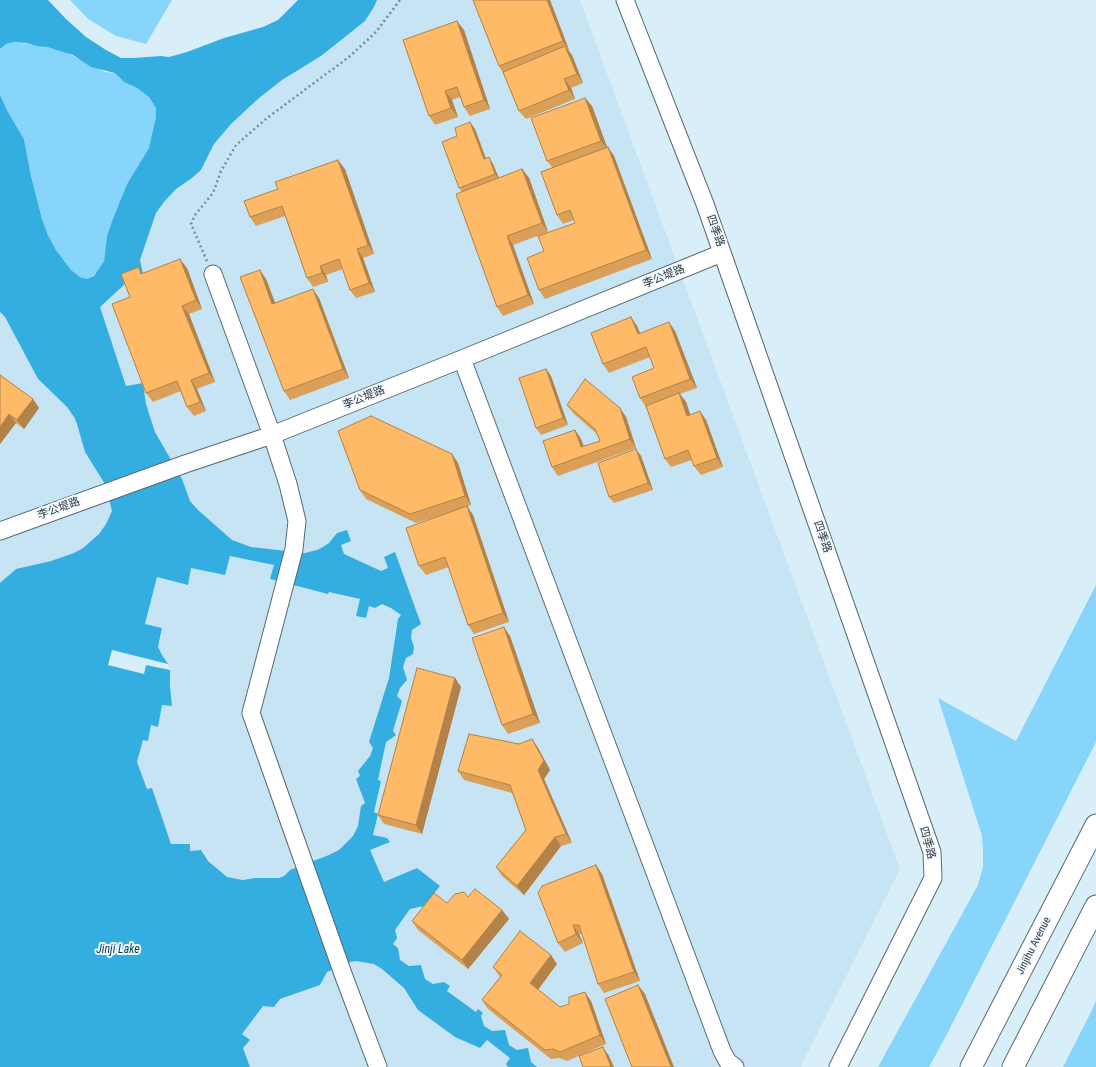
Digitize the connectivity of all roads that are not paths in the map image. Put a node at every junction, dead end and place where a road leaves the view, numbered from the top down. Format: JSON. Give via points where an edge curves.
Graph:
{"nodes":[{"id":1,"x":625,"y":0,"type":"edge"},
{"id":2,"x":722,"y":253,"type":"junction"},
{"id":3,"x":213,"y":274,"type":"road end"},
{"id":4,"x":462,"y":359,"type":"junction"},
{"id":5,"x":272,"y":435,"type":"junction"},
{"id":6,"x":0,"y":530,"type":"edge"},
{"id":7,"x":1096,"y":825,"type":"edge"},
{"id":8,"x":1096,"y":906,"type":"edge"},
{"id":9,"x":378,"y":1067,"type":"edge"},
{"id":10,"x":735,"y":1067,"type":"edge"},
{"id":11,"x":838,"y":1067,"type":"edge"},
{"id":12,"x":971,"y":1067,"type":"edge"},
{"id":13,"x":1013,"y":1067,"type":"edge"}],
"edges":[{"from":1,"to":2,"type":"street","name":"四季路"},
{"from":2,"to":4,"type":"street","name":"李公堤路"},
{"from":2,"to":11,"type":"street","name":"四季路","via":[[932,852],[933,878]]},
{"from":3,"to":5,"type":"street"},
{"from":4,"to":5,"type":"street","name":"李公堤路"},
{"from":4,"to":10,"type":"street","via":[[722,1051],[728,1062]]},
{"from":5,"to":6,"type":"street","name":"李公堤路"},
{"from":5,"to":9,"type":"street","via":[[297,521],[294,549],[251,713]]},
{"from":7,"to":12,"type":"main road","name":"Jinjihu Avenue"},
{"from":8,"to":13,"type":"main road"}]}
